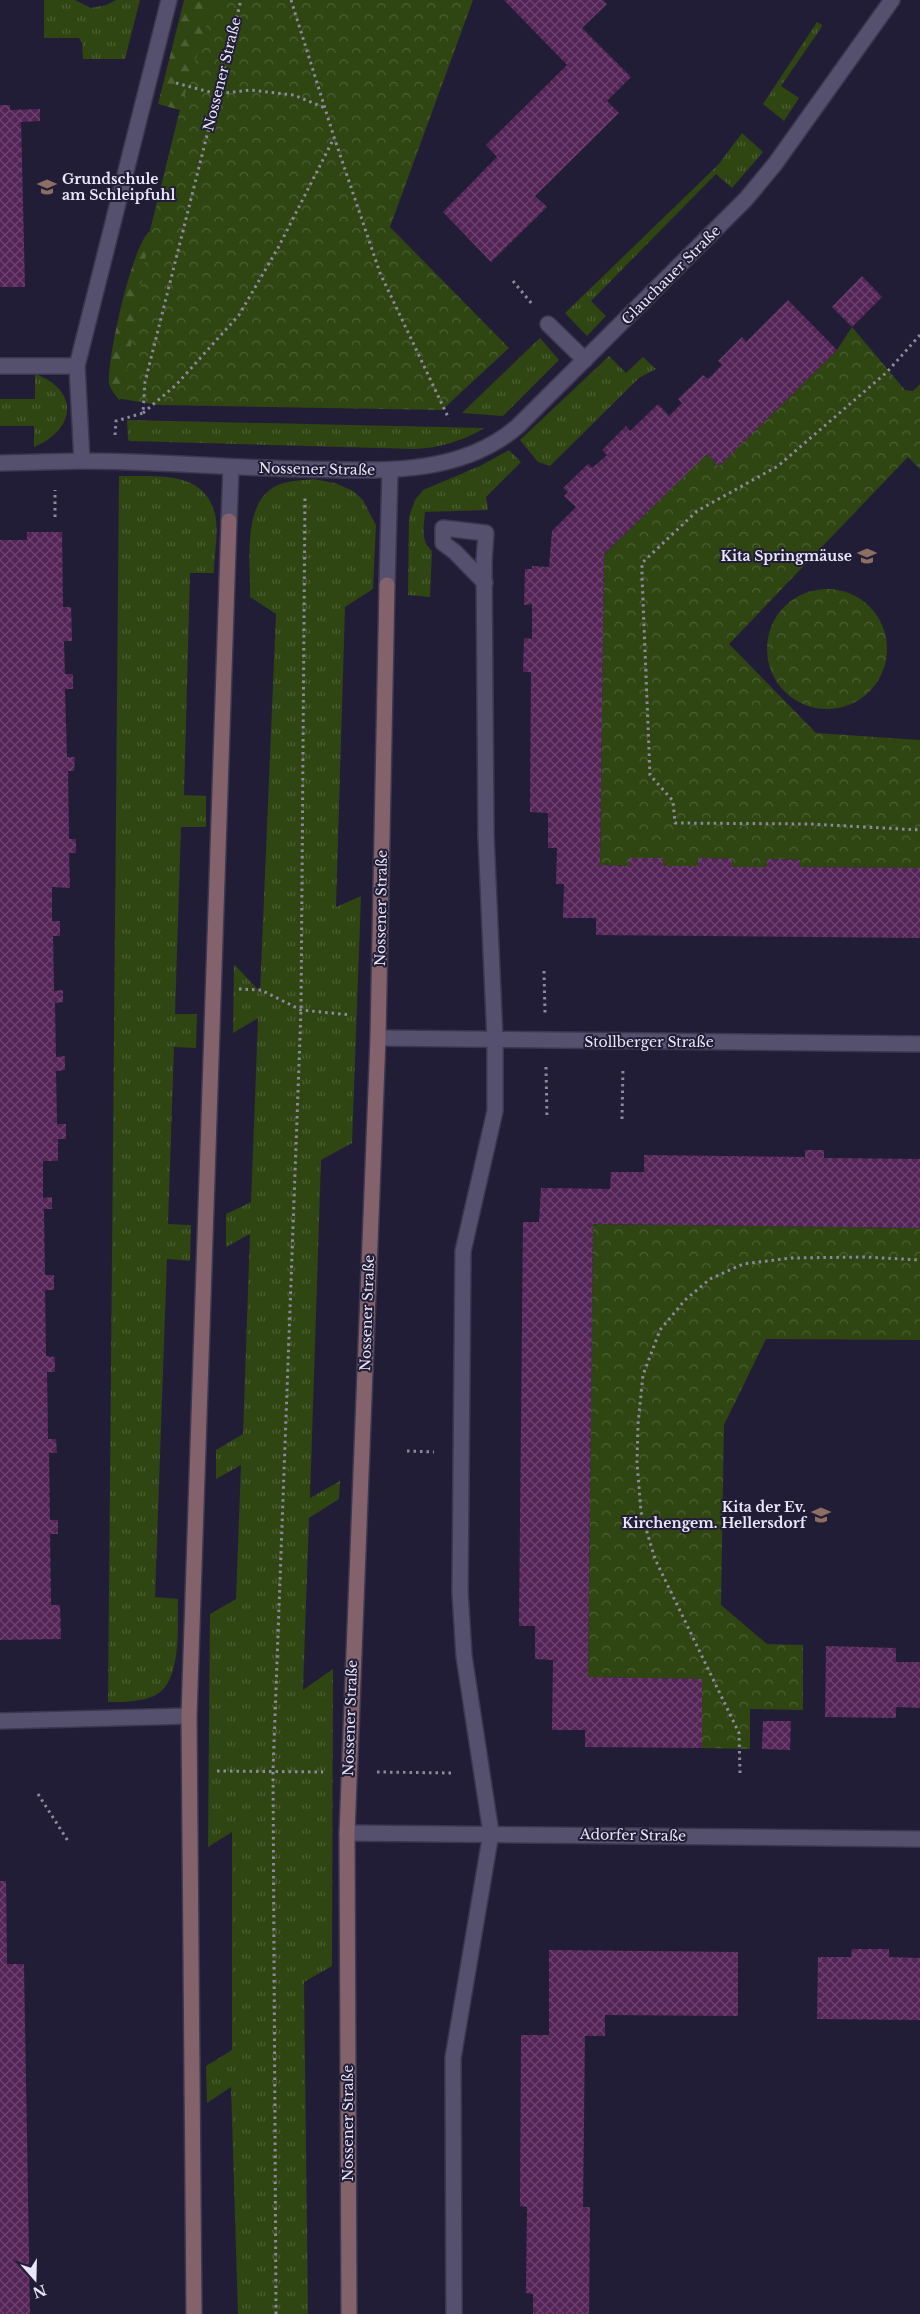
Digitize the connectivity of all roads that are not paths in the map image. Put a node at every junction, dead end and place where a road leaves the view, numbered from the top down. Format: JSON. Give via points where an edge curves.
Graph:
{"nodes":[{"id":1,"x":169,"y":0,"type":"edge"},
{"id":2,"x":892,"y":0,"type":"edge"},
{"id":3,"x":548,"y":324,"type":"dead end"},
{"id":4,"x":585,"y":360,"type":"junction"},
{"id":5,"x":0,"y":366,"type":"edge"},
{"id":6,"x":77,"y":366,"type":"junction"},
{"id":7,"x":82,"y":461,"type":"junction"},
{"id":8,"x":0,"y":463,"type":"edge"},
{"id":9,"x":231,"y":468,"type":"junction"},
{"id":10,"x":390,"y":471,"type":"junction"},
{"id":11,"x":485,"y":583,"type":"dead end"},
{"id":12,"x":378,"y":1038,"type":"junction"},
{"id":13,"x":495,"y":1040,"type":"junction"},
{"id":14,"x":920,"y":1044,"type":"edge"},
{"id":15,"x":189,"y":1716,"type":"junction"},
{"id":16,"x":0,"y":1721,"type":"edge"},
{"id":17,"x":347,"y":1833,"type":"junction"},
{"id":18,"x":492,"y":1833,"type":"junction"},
{"id":19,"x":920,"y":1839,"type":"edge"},
{"id":20,"x":194,"y":2314,"type":"edge"},
{"id":21,"x":348,"y":2314,"type":"edge"},
{"id":22,"x":454,"y":2314,"type":"edge"}],
"edges":[{"from":1,"to":6,"type":"street"},
{"from":2,"to":4,"type":"street","name":"Glauchauer Straße","via":[[775,164],[746,199]]},
{"from":3,"to":4,"type":"street"},
{"from":4,"to":10,"type":"street","name":"Glauchauer Straße","via":[[505,438],[455,459]]},
{"from":5,"to":6,"type":"street"},
{"from":6,"to":7,"type":"street"},
{"from":7,"to":8,"type":"street","name":"Nossener Straße"},
{"from":7,"to":9,"type":"street","name":"Nossener Straße"},
{"from":9,"to":10,"type":"street","name":"Nossener Straße"},
{"from":9,"to":15,"type":"street"},
{"from":10,"to":12,"type":"street","name":"Nossener Straße"},
{"from":11,"to":13,"type":"street","via":[[486,836]]},
{"from":12,"to":13,"type":"street","name":"Stollberger Straße"},
{"from":12,"to":17,"type":"street","name":"Nossener Straße"},
{"from":13,"to":14,"type":"street","name":"Stollberger Straße"},
{"from":13,"to":18,"type":"street","via":[[495,1111],[463,1251],[460,1592],[464,1656]]},
{"from":15,"to":16,"type":"street"},
{"from":15,"to":20,"type":"street"},
{"from":17,"to":18,"type":"street","name":"Adorfer Straße"},
{"from":17,"to":21,"type":"street","name":"Nossener Straße"},
{"from":18,"to":19,"type":"street","name":"Adorfer Straße"},
{"from":18,"to":22,"type":"street","via":[[453,2058]]}]}
